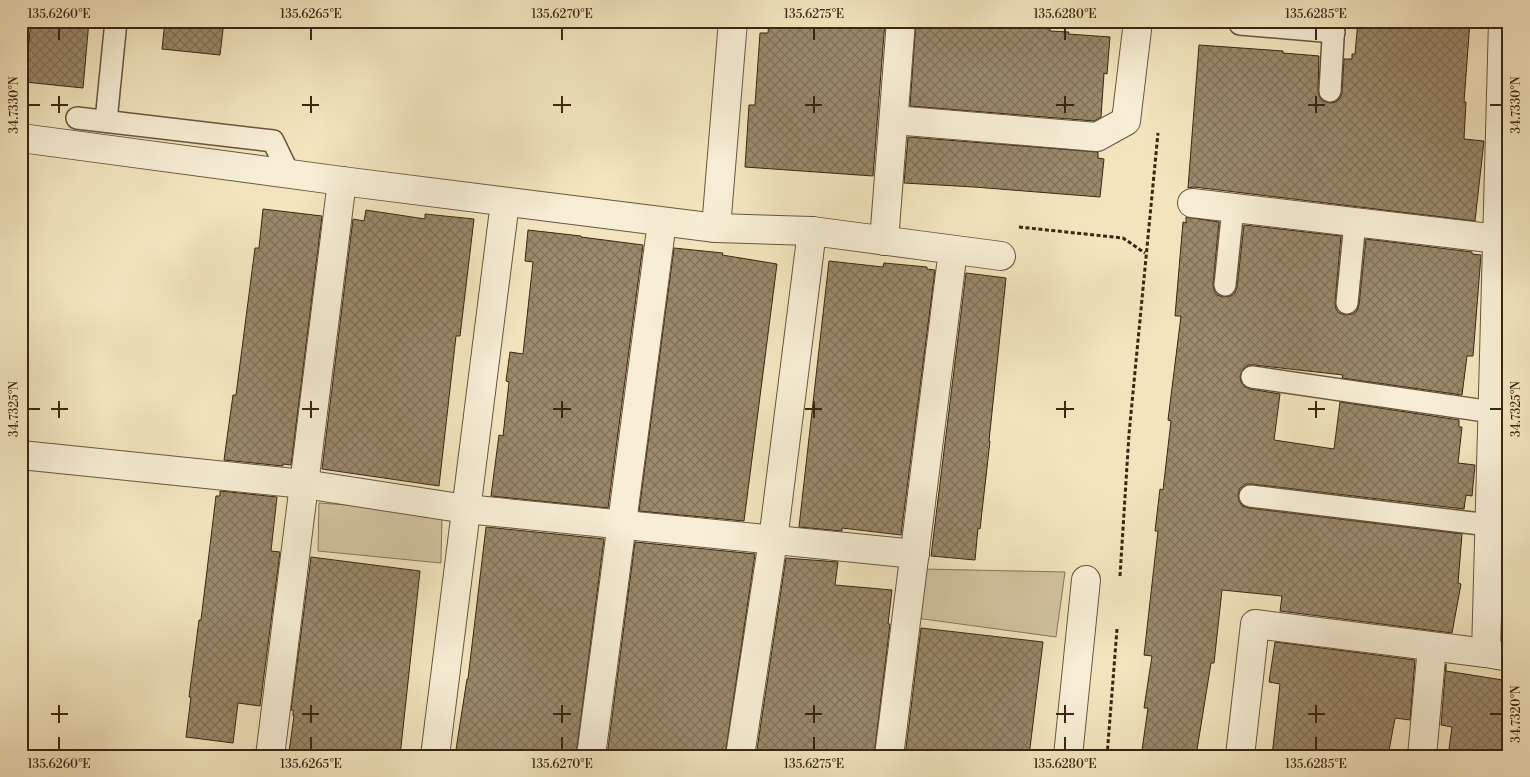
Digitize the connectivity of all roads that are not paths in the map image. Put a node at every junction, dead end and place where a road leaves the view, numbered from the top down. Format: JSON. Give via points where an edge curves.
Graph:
{"nodes":[{"id":1,"x":116,"y":21,"type":"edge"},
{"id":2,"x":733,"y":21,"type":"edge"},
{"id":3,"x":901,"y":21,"type":"edge"},
{"id":4,"x":1138,"y":21,"type":"edge"},
{"id":5,"x":1503,"y":21,"type":"edge"},
{"id":6,"x":1240,"y":24,"type":"dead end"},
{"id":7,"x":1334,"y":27,"type":"edge"},
{"id":8,"x":1330,"y":91,"type":"dead end"},
{"id":9,"x":77,"y":118,"type":"dead end"},
{"id":10,"x":894,"y":120,"type":"junction"},
{"id":11,"x":106,"y":121,"type":"junction"},
{"id":12,"x":21,"y":138,"type":"edge"},
{"id":13,"x":289,"y":174,"type":"junction"},
{"id":14,"x":342,"y":182,"type":"junction"},
{"id":15,"x":1504,"y":186,"type":"edge"},
{"id":16,"x":505,"y":202,"type":"junction"},
{"id":17,"x":1192,"y":203,"type":"dead end"},
{"id":18,"x":1233,"y":208,"type":"junction"},
{"id":19,"x":662,"y":222,"type":"junction"},
{"id":20,"x":1355,"y":222,"type":"junction"},
{"id":21,"x":716,"y":228,"type":"junction"},
{"id":22,"x":812,"y":231,"type":"junction"},
{"id":23,"x":1498,"y":239,"type":"junction"},
{"id":24,"x":884,"y":241,"type":"junction"},
{"id":25,"x":953,"y":250,"type":"junction"},
{"id":26,"x":1001,"y":256,"type":"dead end"},
{"id":27,"x":1225,"y":285,"type":"dead end"},
{"id":28,"x":1502,"y":300,"type":"edge"},
{"id":29,"x":1347,"y":303,"type":"dead end"},
{"id":30,"x":1252,"y":377,"type":"dead end"},
{"id":31,"x":1492,"y":412,"type":"junction"},
{"id":32,"x":21,"y":455,"type":"edge"},
{"id":33,"x":304,"y":484,"type":"junction"},
{"id":34,"x":1250,"y":496,"type":"dead end"},
{"id":35,"x":466,"y":509,"type":"junction"},
{"id":36,"x":622,"y":525,"type":"junction"},
{"id":37,"x":1490,"y":525,"type":"junction"},
{"id":38,"x":773,"y":540,"type":"junction"},
{"id":39,"x":915,"y":554,"type":"junction"},
{"id":40,"x":1086,"y":580,"type":"dead end"},
{"id":41,"x":1432,"y":647,"type":"junction"},
{"id":42,"x":1498,"y":655,"type":"edge"},
{"id":43,"x":270,"y":756,"type":"edge"},
{"id":44,"x":435,"y":756,"type":"edge"},
{"id":45,"x":591,"y":756,"type":"edge"},
{"id":46,"x":740,"y":756,"type":"edge"},
{"id":47,"x":889,"y":756,"type":"edge"},
{"id":48,"x":1068,"y":756,"type":"edge"},
{"id":49,"x":1240,"y":756,"type":"edge"},
{"id":50,"x":1422,"y":756,"type":"edge"}],
"edges":[{"from":1,"to":11,"type":"lane"},
{"from":2,"to":21,"type":"street"},
{"from":3,"to":10,"type":"street"},
{"from":4,"to":10,"type":"street","via":[[1126,121],[1097,137]]},
{"from":5,"to":15,"type":"street"},
{"from":6,"to":7,"type":"lane"},
{"from":7,"to":8,"type":"lane"},
{"from":9,"to":11,"type":"lane"},
{"from":10,"to":24,"type":"street"},
{"from":11,"to":13,"type":"lane","via":[[273,141]]},
{"from":12,"to":13,"type":"street"},
{"from":13,"to":14,"type":"street"},
{"from":14,"to":16,"type":"street"},
{"from":14,"to":33,"type":"street"},
{"from":15,"to":23,"type":"street"},
{"from":16,"to":19,"type":"street"},
{"from":16,"to":35,"type":"street"},
{"from":17,"to":18,"type":"street"},
{"from":18,"to":20,"type":"street"},
{"from":18,"to":27,"type":"lane"},
{"from":19,"to":21,"type":"street"},
{"from":19,"to":36,"type":"street"},
{"from":20,"to":23,"type":"street"},
{"from":20,"to":29,"type":"lane"},
{"from":21,"to":22,"type":"street"},
{"from":22,"to":24,"type":"street"},
{"from":22,"to":38,"type":"street"},
{"from":23,"to":28,"type":"street"},
{"from":24,"to":25,"type":"street"},
{"from":25,"to":26,"type":"street"},
{"from":25,"to":39,"type":"street"},
{"from":28,"to":31,"type":"street"},
{"from":30,"to":31,"type":"lane"},
{"from":31,"to":37,"type":"street"},
{"from":32,"to":33,"type":"street"},
{"from":33,"to":35,"type":"street"},
{"from":33,"to":43,"type":"street"},
{"from":34,"to":37,"type":"lane"},
{"from":35,"to":36,"type":"street"},
{"from":35,"to":44,"type":"street"},
{"from":36,"to":38,"type":"street"},
{"from":36,"to":45,"type":"street"},
{"from":37,"to":42,"type":"street"},
{"from":38,"to":39,"type":"street"},
{"from":38,"to":46,"type":"street"},
{"from":39,"to":47,"type":"street"},
{"from":40,"to":48,"type":"street"},
{"from":41,"to":42,"type":"street"},
{"from":41,"to":49,"type":"street","via":[[1255,624]]},
{"from":41,"to":50,"type":"street"}]}
